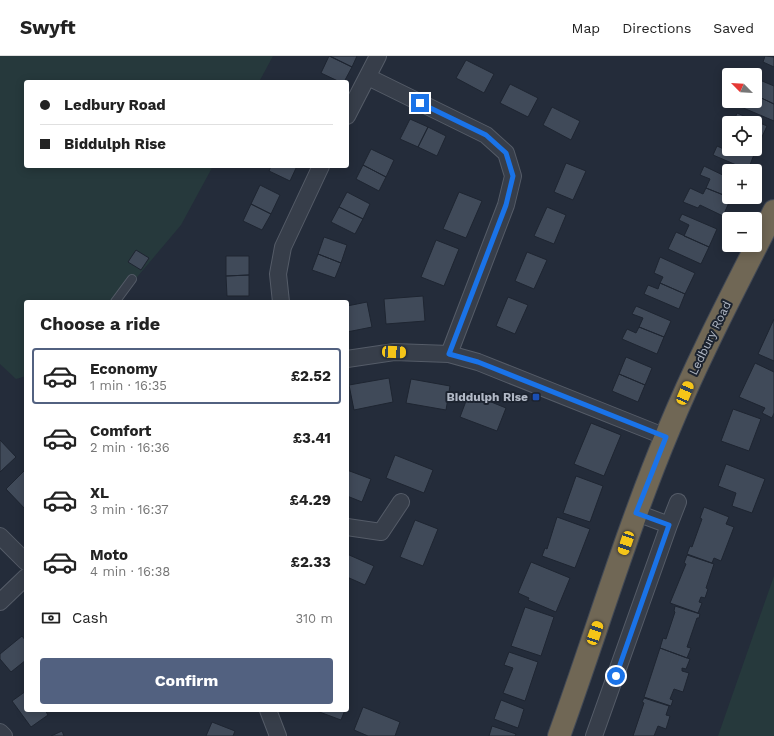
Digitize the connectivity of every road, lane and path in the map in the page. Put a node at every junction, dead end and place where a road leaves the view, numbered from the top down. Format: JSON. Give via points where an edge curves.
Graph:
{"nodes":[{"id":1,"x":378,"y":56,"type":"edge"},
{"id":2,"x":368,"y":77,"type":"junction"},
{"id":3,"x":349,"y":112,"type":"edge"},
{"id":4,"x":319,"y":168,"type":"edge"},
{"id":5,"x":774,"y":211,"type":"edge"},
{"id":6,"x":132,"y":279,"type":"dead end"},
{"id":7,"x":116,"y":300,"type":"edge"},
{"id":8,"x":281,"y":300,"type":"edge"},
{"id":9,"x":449,"y":354,"type":"junction"},
{"id":10,"x":349,"y":360,"type":"edge"},
{"id":11,"x":666,"y":437,"type":"junction"},
{"id":12,"x":401,"y":502,"type":"dead end"},
{"id":13,"x":678,"y":502,"type":"dead end"},
{"id":14,"x":636,"y":513,"type":"junction"},
{"id":15,"x":669,"y":525,"type":"junction"},
{"id":16,"x":349,"y":527,"type":"edge"},
{"id":17,"x":0,"y":536,"type":"edge"},
{"id":18,"x":24,"y":560,"type":"edge"},
{"id":19,"x":24,"y":580,"type":"edge"},
{"id":20,"x":0,"y":602,"type":"edge"},
{"id":21,"x":269,"y":712,"type":"edge"},
{"id":22,"x":0,"y":732,"type":"edge"},
{"id":23,"x":4,"y":736,"type":"edge"},
{"id":24,"x":278,"y":736,"type":"edge"},
{"id":25,"x":558,"y":736,"type":"edge"},
{"id":26,"x":594,"y":736,"type":"edge"}],
"edges":[{"from":1,"to":2,"type":"street"},
{"from":2,"to":3,"type":"street"},
{"from":2,"to":9,"type":"street","via":[[486,135],[506,153],[513,176],[506,205]]},
{"from":4,"to":8,"type":"street","via":[[283,247],[278,274]]},
{"from":5,"to":11,"type":"highway","name":"Ledbury Road","via":[[699,360]]},
{"from":6,"to":7,"type":"lane"},
{"from":9,"to":10,"type":"street","via":[[394,352]]},
{"from":9,"to":11,"type":"street","via":[[478,362]]},
{"from":11,"to":14,"type":"highway","name":"Ledbury Road"},
{"from":12,"to":16,"type":"street","via":[[382,532]]},
{"from":13,"to":15,"type":"street"},
{"from":14,"to":15,"type":"street"},
{"from":14,"to":25,"type":"highway","name":"Ledbury Road"},
{"from":15,"to":26,"type":"street"},
{"from":17,"to":18,"type":"street"},
{"from":19,"to":20,"type":"street"},
{"from":21,"to":24,"type":"street"},
{"from":22,"to":23,"type":"street"}]}
